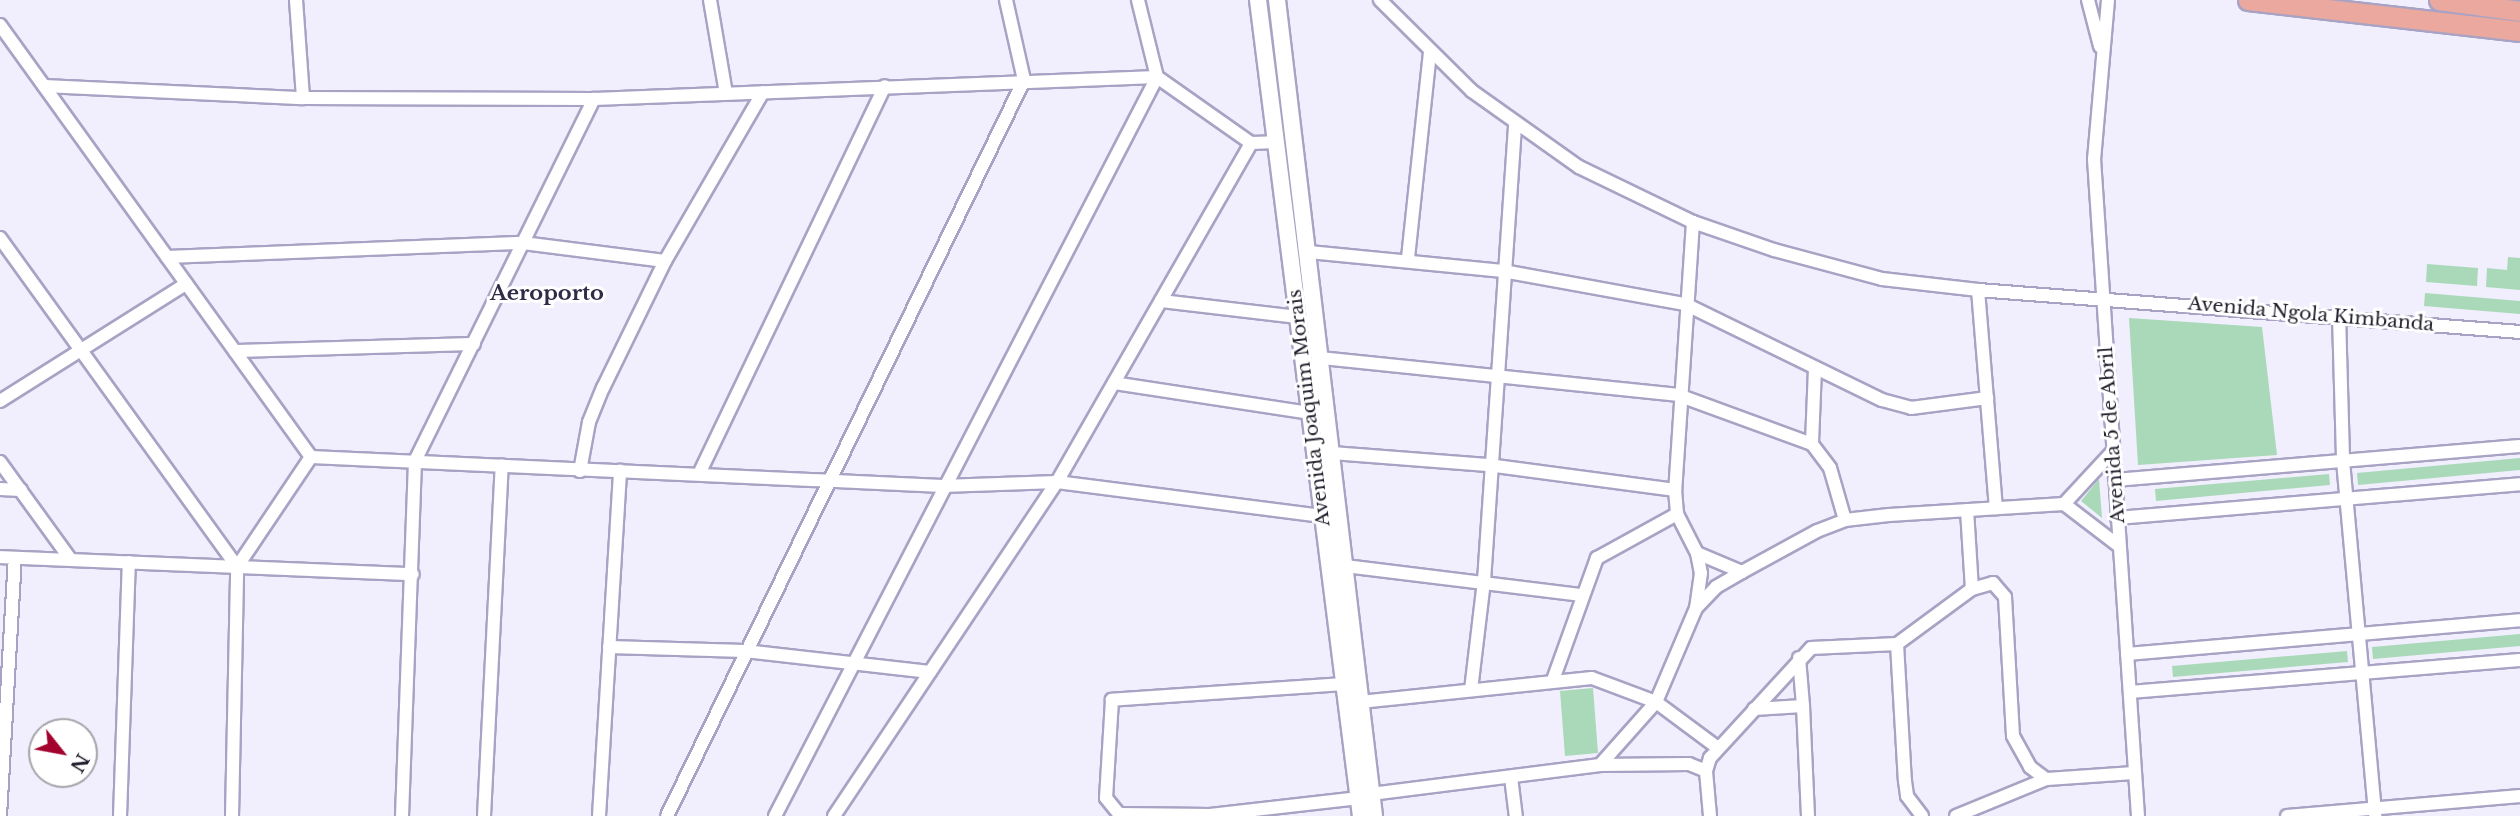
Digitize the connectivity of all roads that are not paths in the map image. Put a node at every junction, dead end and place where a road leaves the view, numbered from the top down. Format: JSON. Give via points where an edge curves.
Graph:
{"nodes":[{"id":1,"x":296,"y":0,"type":"edge"},
{"id":2,"x":710,"y":0,"type":"edge"},
{"id":3,"x":1006,"y":0,"type":"edge"},
{"id":4,"x":1138,"y":0,"type":"edge"},
{"id":5,"x":1258,"y":0,"type":"edge"},
{"id":6,"x":1278,"y":0,"type":"edge"},
{"id":7,"x":1380,"y":0,"type":"edge"},
{"id":8,"x":2088,"y":0,"type":"edge"},
{"id":9,"x":2108,"y":0,"type":"edge"},
{"id":10,"x":2248,"y":0,"type":"edge"},
{"id":11,"x":2439,"y":0,"type":"edge"},
{"id":12,"x":2294,"y":3,"type":"edge"},
{"id":13,"x":2520,"y":11,"type":"edge"},
{"id":14,"x":0,"y":25,"type":"edge"},
{"id":15,"x":2520,"y":31,"type":"edge"},
{"id":16,"x":1430,"y":52,"type":"junction"},
{"id":17,"x":2101,"y":53,"type":"junction"},
{"id":18,"x":1157,"y":77,"type":"junction"},
{"id":19,"x":1024,"y":80,"type":"junction"},
{"id":20,"x":44,"y":86,"type":"junction"},
{"id":21,"x":885,"y":86,"type":"junction"},
{"id":22,"x":763,"y":92,"type":"junction"},
{"id":23,"x":726,"y":94,"type":"junction"},
{"id":24,"x":303,"y":97,"type":"junction"},
{"id":25,"x":594,"y":99,"type":"junction"},
{"id":26,"x":1515,"y":124,"type":"junction"},
{"id":27,"x":1276,"y":142,"type":"junction"},
{"id":28,"x":1251,"y":143,"type":"junction"},
{"id":29,"x":1693,"y":222,"type":"junction"},
{"id":30,"x":0,"y":238,"type":"edge"},
{"id":31,"x":523,"y":243,"type":"junction"},
{"id":32,"x":1309,"y":252,"type":"junction"},
{"id":33,"x":167,"y":257,"type":"junction"},
{"id":34,"x":1408,"y":258,"type":"junction"},
{"id":35,"x":665,"y":261,"type":"junction"},
{"id":36,"x":1503,"y":271,"type":"junction"},
{"id":37,"x":186,"y":284,"type":"junction"},
{"id":38,"x":1978,"y":290,"type":"junction"},
{"id":39,"x":2103,"y":298,"type":"junction"},
{"id":40,"x":1161,"y":301,"type":"junction"},
{"id":41,"x":1685,"y":304,"type":"junction"},
{"id":42,"x":2339,"y":315,"type":"junction"},
{"id":43,"x":1298,"y":317,"type":"junction"},
{"id":44,"x":2520,"y":332,"type":"edge"},
{"id":45,"x":474,"y":344,"type":"junction"},
{"id":46,"x":81,"y":350,"type":"junction"},
{"id":47,"x":235,"y":351,"type":"junction"},
{"id":48,"x":1321,"y":358,"type":"junction"},
{"id":49,"x":1815,"y":368,"type":"junction"},
{"id":50,"x":1495,"y":377,"type":"junction"},
{"id":51,"x":1114,"y":383,"type":"junction"},
{"id":52,"x":1678,"y":395,"type":"junction"},
{"id":53,"x":1987,"y":398,"type":"junction"},
{"id":54,"x":0,"y":401,"type":"edge"},
{"id":55,"x":1310,"y":414,"type":"junction"},
{"id":56,"x":1812,"y":444,"type":"junction"},
{"id":57,"x":2520,"y":446,"type":"edge"},
{"id":58,"x":2113,"y":451,"type":"junction"},
{"id":59,"x":1332,"y":453,"type":"junction"},
{"id":60,"x":311,"y":457,"type":"junction"},
{"id":61,"x":415,"y":461,"type":"junction"},
{"id":62,"x":2343,"y":461,"type":"junction"},
{"id":63,"x":0,"y":462,"type":"edge"},
{"id":64,"x":1488,"y":465,"type":"junction"},
{"id":65,"x":502,"y":466,"type":"junction"},
{"id":66,"x":580,"y":471,"type":"junction"},
{"id":67,"x":620,"y":471,"type":"junction"},
{"id":68,"x":699,"y":474,"type":"junction"},
{"id":69,"x":2115,"y":480,"type":"junction"},
{"id":70,"x":830,"y":481,"type":"junction"},
{"id":71,"x":1057,"y":482,"type":"junction"},
{"id":72,"x":2520,"y":484,"type":"edge"},
{"id":73,"x":942,"y":486,"type":"junction"},
{"id":74,"x":0,"y":489,"type":"edge"},
{"id":75,"x":21,"y":490,"type":"junction"},
{"id":76,"x":1675,"y":490,"type":"junction"},
{"id":77,"x":2347,"y":499,"type":"junction"},
{"id":78,"x":2064,"y":504,"type":"junction"},
{"id":79,"x":1996,"y":508,"type":"junction"},
{"id":80,"x":1967,"y":510,"type":"junction"},
{"id":81,"x":1677,"y":514,"type":"junction"},
{"id":82,"x":1322,"y":516,"type":"junction"},
{"id":83,"x":2117,"y":518,"type":"junction"},
{"id":84,"x":1845,"y":520,"type":"junction"},
{"id":85,"x":2119,"y":546,"type":"junction"},
{"id":86,"x":1697,"y":553,"type":"junction"},
{"id":87,"x":0,"y":557,"type":"edge"},
{"id":88,"x":15,"y":558,"type":"junction"},
{"id":89,"x":71,"y":560,"type":"junction"},
{"id":90,"x":129,"y":562,"type":"junction"},
{"id":91,"x":1345,"y":566,"type":"junction"},
{"id":92,"x":237,"y":567,"type":"junction"},
{"id":93,"x":1742,"y":572,"type":"junction"},
{"id":94,"x":413,"y":574,"type":"junction"},
{"id":95,"x":1484,"y":581,"type":"junction"},
{"id":96,"x":1972,"y":589,"type":"junction"},
{"id":97,"x":1582,"y":594,"type":"junction"},
{"id":98,"x":1696,"y":608,"type":"junction"},
{"id":99,"x":2520,"y":620,"type":"edge"},
{"id":100,"x":2359,"y":634,"type":"junction"},
{"id":101,"x":1897,"y":644,"type":"junction"},
{"id":102,"x":609,"y":647,"type":"junction"},
{"id":103,"x":745,"y":650,"type":"junction"},
{"id":104,"x":2127,"y":654,"type":"junction"},
{"id":105,"x":1799,"y":658,"type":"junction"},
{"id":106,"x":854,"y":660,"type":"junction"},
{"id":107,"x":2520,"y":660,"type":"edge"},
{"id":108,"x":930,"y":672,"type":"junction"},
{"id":109,"x":2362,"y":674,"type":"junction"},
{"id":110,"x":1553,"y":680,"type":"junction"},
{"id":111,"x":1344,"y":684,"type":"junction"},
{"id":112,"x":1471,"y":690,"type":"junction"},
{"id":113,"x":2130,"y":692,"type":"junction"},
{"id":114,"x":1360,"y":702,"type":"junction"},
{"id":115,"x":1656,"y":702,"type":"junction"},
{"id":116,"x":1803,"y":706,"type":"junction"},
{"id":117,"x":1754,"y":709,"type":"junction"},
{"id":118,"x":1718,"y":748,"type":"junction"},
{"id":119,"x":1600,"y":765,"type":"junction"},
{"id":120,"x":1706,"y":771,"type":"junction"},
{"id":121,"x":2135,"y":773,"type":"junction"},
{"id":122,"x":1511,"y":777,"type":"junction"},
{"id":123,"x":2046,"y":779,"type":"junction"},
{"id":124,"x":1365,"y":796,"type":"junction"},
{"id":125,"x":2520,"y":796,"type":"edge"},
{"id":126,"x":1287,"y":812,"type":"edge"},
{"id":127,"x":2375,"y":812,"type":"edge"},
{"id":128,"x":0,"y":816,"type":"edge"},
{"id":129,"x":120,"y":816,"type":"edge"},
{"id":130,"x":232,"y":816,"type":"edge"},
{"id":131,"x":402,"y":816,"type":"edge"},
{"id":132,"x":484,"y":816,"type":"edge"},
{"id":133,"x":599,"y":816,"type":"edge"},
{"id":134,"x":667,"y":816,"type":"edge"},
{"id":135,"x":775,"y":816,"type":"edge"},
{"id":136,"x":834,"y":816,"type":"edge"},
{"id":137,"x":1210,"y":816,"type":"edge"},
{"id":138,"x":1361,"y":816,"type":"edge"},
{"id":139,"x":1374,"y":816,"type":"edge"},
{"id":140,"x":1516,"y":816,"type":"edge"},
{"id":141,"x":1710,"y":816,"type":"edge"},
{"id":142,"x":1808,"y":816,"type":"edge"},
{"id":143,"x":1922,"y":816,"type":"edge"},
{"id":144,"x":1956,"y":816,"type":"edge"},
{"id":145,"x":2138,"y":816,"type":"edge"},
{"id":146,"x":2287,"y":816,"type":"edge"}],
"edges":[{"from":1,"to":24,"type":"street"},
{"from":2,"to":23,"type":"street"},
{"from":3,"to":19,"type":"street"},
{"from":4,"to":18,"type":"street"},
{"from":5,"to":27,"type":"street","name":"Avenida Joaquim Morais"},
{"from":6,"to":32,"type":"street","name":"Avenida Joaquim Morais"},
{"from":7,"to":16,"type":"street","name":"Avenida Ngola Kimbanda"},
{"from":8,"to":17,"type":"street","name":"Avenida 5 de Abril"},
{"from":9,"to":17,"type":"street","name":"Avenida 5 de Abril"},
{"from":10,"to":12,"type":"main road"},
{"from":11,"to":13,"type":"main road"},
{"from":12,"to":15,"type":"main road"},
{"from":14,"to":20,"type":"street"},
{"from":16,"to":26,"type":"street","name":"Avenida Ngola Kimbanda"},
{"from":16,"to":34,"type":"street"},
{"from":17,"to":39,"type":"street","name":"Avenida 5 de Abril","via":[[2094,159]]},
{"from":18,"to":19,"type":"street"},
{"from":18,"to":28,"type":"street"},
{"from":18,"to":73,"type":"street"},
{"from":19,"to":21,"type":"street"},
{"from":19,"to":70,"type":"street"},
{"from":20,"to":24,"type":"street"},
{"from":20,"to":33,"type":"street"},
{"from":21,"to":22,"type":"street"},
{"from":21,"to":68,"type":"street"},
{"from":22,"to":23,"type":"street"},
{"from":22,"to":35,"type":"street"},
{"from":23,"to":25,"type":"street"},
{"from":24,"to":25,"type":"street"},
{"from":25,"to":31,"type":"street"},
{"from":26,"to":29,"type":"street","name":"Avenida Ngola Kimbanda","via":[[1579,167]]},
{"from":26,"to":36,"type":"street"},
{"from":27,"to":28,"type":"street"},
{"from":27,"to":43,"type":"street","name":"Avenida Joaquim Morais"},
{"from":28,"to":40,"type":"street"},
{"from":29,"to":38,"type":"street","name":"Avenida Ngola Kimbanda","via":[[1882,279]]},
{"from":29,"to":41,"type":"street"},
{"from":30,"to":46,"type":"street"},
{"from":31,"to":33,"type":"street"},
{"from":31,"to":35,"type":"street"},
{"from":31,"to":45,"type":"street"},
{"from":32,"to":34,"type":"street"},
{"from":32,"to":48,"type":"street","name":"Avenida Joaquim Morais"},
{"from":33,"to":37,"type":"street"},
{"from":34,"to":36,"type":"street"},
{"from":35,"to":66,"type":"street","via":[[589,422]]},
{"from":36,"to":41,"type":"street"},
{"from":36,"to":50,"type":"street"},
{"from":37,"to":46,"type":"street"},
{"from":37,"to":47,"type":"street"},
{"from":38,"to":39,"type":"street","name":"Avenida Ngola Kimbanda"},
{"from":38,"to":53,"type":"street"},
{"from":39,"to":42,"type":"street","name":"Avenida Ngola Kimbanda"},
{"from":39,"to":58,"type":"street","name":"Avenida 5 de Abril"},
{"from":40,"to":43,"type":"street"},
{"from":40,"to":51,"type":"street"},
{"from":41,"to":49,"type":"street"},
{"from":41,"to":52,"type":"street"},
{"from":42,"to":44,"type":"street","name":"Avenida Ngola Kimbanda"},
{"from":42,"to":62,"type":"street"},
{"from":43,"to":55,"type":"street","name":"Avenida Joaquim Morais"},
{"from":45,"to":47,"type":"street"},
{"from":45,"to":61,"type":"street"},
{"from":46,"to":54,"type":"street"},
{"from":46,"to":92,"type":"street"},
{"from":47,"to":60,"type":"street"},
{"from":48,"to":50,"type":"street"},
{"from":48,"to":59,"type":"street","name":"Avenida Joaquim Morais"},
{"from":49,"to":53,"type":"street","via":[[1882,400],[1911,408]]},
{"from":49,"to":56,"type":"street"},
{"from":50,"to":52,"type":"street"},
{"from":50,"to":64,"type":"street"},
{"from":51,"to":55,"type":"street"},
{"from":51,"to":71,"type":"street"},
{"from":52,"to":56,"type":"street"},
{"from":52,"to":76,"type":"street"},
{"from":53,"to":79,"type":"street"},
{"from":55,"to":82,"type":"street","name":"Avenida Joaquim Morais"},
{"from":56,"to":84,"type":"street","via":[[1830,468]]},
{"from":57,"to":62,"type":"street"},
{"from":58,"to":69,"type":"street","name":"Avenida 5 de Abril"},
{"from":58,"to":78,"type":"street"},
{"from":59,"to":64,"type":"street"},
{"from":59,"to":91,"type":"street","name":"Avenida Joaquim Morais"},
{"from":60,"to":61,"type":"street"},
{"from":60,"to":92,"type":"street"},
{"from":61,"to":65,"type":"street"},
{"from":61,"to":94,"type":"street"},
{"from":62,"to":69,"type":"street"},
{"from":62,"to":77,"type":"street"},
{"from":63,"to":75,"type":"street"},
{"from":64,"to":76,"type":"street"},
{"from":64,"to":95,"type":"street"},
{"from":65,"to":66,"type":"street"},
{"from":65,"to":132,"type":"street"},
{"from":66,"to":67,"type":"street"},
{"from":67,"to":68,"type":"street"},
{"from":67,"to":102,"type":"street"},
{"from":68,"to":70,"type":"street"},
{"from":69,"to":83,"type":"street","name":"Avenida 5 de Abril"},
{"from":70,"to":73,"type":"street"},
{"from":70,"to":103,"type":"street"},
{"from":71,"to":73,"type":"street"},
{"from":71,"to":82,"type":"street"},
{"from":71,"to":108,"type":"street"},
{"from":72,"to":77,"type":"street"},
{"from":73,"to":106,"type":"street"},
{"from":74,"to":75,"type":"street"},
{"from":75,"to":89,"type":"street"},
{"from":76,"to":81,"type":"street"},
{"from":77,"to":83,"type":"street"},
{"from":77,"to":100,"type":"street"},
{"from":78,"to":79,"type":"street"},
{"from":78,"to":85,"type":"street"},
{"from":79,"to":80,"type":"street"},
{"from":80,"to":84,"type":"street"},
{"from":80,"to":96,"type":"street"},
{"from":81,"to":86,"type":"street"},
{"from":81,"to":97,"type":"street","via":[[1597,558]]},
{"from":82,"to":111,"type":"street","name":"Avenida Joaquim Morais"},
{"from":83,"to":85,"type":"street","name":"Avenida 5 de Abril"},
{"from":84,"to":93,"type":"street"},
{"from":85,"to":104,"type":"street","name":"Avenida 5 de Abril"},
{"from":86,"to":93,"type":"street"},
{"from":86,"to":98,"type":"street","via":[[1701,589]]},
{"from":87,"to":88,"type":"street"},
{"from":88,"to":89,"type":"street"},
{"from":88,"to":128,"type":"street"},
{"from":89,"to":90,"type":"street"},
{"from":90,"to":92,"type":"street"},
{"from":90,"to":129,"type":"street"},
{"from":91,"to":95,"type":"street"},
{"from":91,"to":114,"type":"street","name":"Avenida Joaquim Morais"},
{"from":92,"to":94,"type":"street"},
{"from":92,"to":130,"type":"street"},
{"from":93,"to":98,"type":"street","via":[[1716,587]]},
{"from":94,"to":131,"type":"street"},
{"from":95,"to":97,"type":"street"},
{"from":95,"to":112,"type":"street"},
{"from":96,"to":101,"type":"street"},
{"from":96,"to":123,"type":"street","via":[[1993,583],[2004,597],[2013,736],[2030,767]]},
{"from":97,"to":110,"type":"street"},
{"from":98,"to":115,"type":"street"},
{"from":99,"to":100,"type":"street"},
{"from":100,"to":104,"type":"street"},
{"from":100,"to":109,"type":"street"},
{"from":101,"to":105,"type":"street","via":[[1823,646],[1811,648]]},
{"from":101,"to":143,"type":"street","via":[[1905,781],[1908,796]]},
{"from":102,"to":103,"type":"street"},
{"from":102,"to":133,"type":"street"},
{"from":103,"to":106,"type":"street"},
{"from":103,"to":134,"type":"street"},
{"from":104,"to":113,"type":"street","name":"Avenida 5 de Abril"},
{"from":105,"to":116,"type":"street"},
{"from":105,"to":117,"type":"street"},
{"from":106,"to":108,"type":"street"},
{"from":106,"to":135,"type":"street"},
{"from":107,"to":109,"type":"street"},
{"from":108,"to":136,"type":"street"},
{"from":109,"to":113,"type":"street"},
{"from":109,"to":127,"type":"street"},
{"from":110,"to":112,"type":"street"},
{"from":110,"to":115,"type":"street","via":[[1592,678]]},
{"from":111,"to":124,"type":"street","name":"Avenida Joaquim Morais"},
{"from":111,"to":137,"type":"street","via":[[1112,700],[1106,798],[1110,807],[1119,814]]},
{"from":112,"to":114,"type":"street"},
{"from":113,"to":121,"type":"street","name":"Avenida 5 de Abril"},
{"from":114,"to":124,"type":"street","name":"Avenida Joaquim Morais"},
{"from":115,"to":118,"type":"street"},
{"from":115,"to":119,"type":"street"},
{"from":116,"to":117,"type":"street"},
{"from":116,"to":142,"type":"street"},
{"from":117,"to":118,"type":"street"},
{"from":118,"to":120,"type":"street"},
{"from":119,"to":120,"type":"street","via":[[1689,764]]},
{"from":119,"to":122,"type":"street"},
{"from":120,"to":141,"type":"street"},
{"from":121,"to":123,"type":"street"},
{"from":121,"to":145,"type":"street","name":"Avenida 5 de Abril"},
{"from":122,"to":124,"type":"street"},
{"from":122,"to":140,"type":"street"},
{"from":123,"to":144,"type":"street"},
{"from":124,"to":126,"type":"street"},
{"from":124,"to":138,"type":"street","name":"Avenida Joaquim Morais"},
{"from":124,"to":139,"type":"street","name":"Avenida Joaquim Morais"},
{"from":125,"to":127,"type":"street"},
{"from":126,"to":137,"type":"street"},
{"from":127,"to":146,"type":"street"}]}
